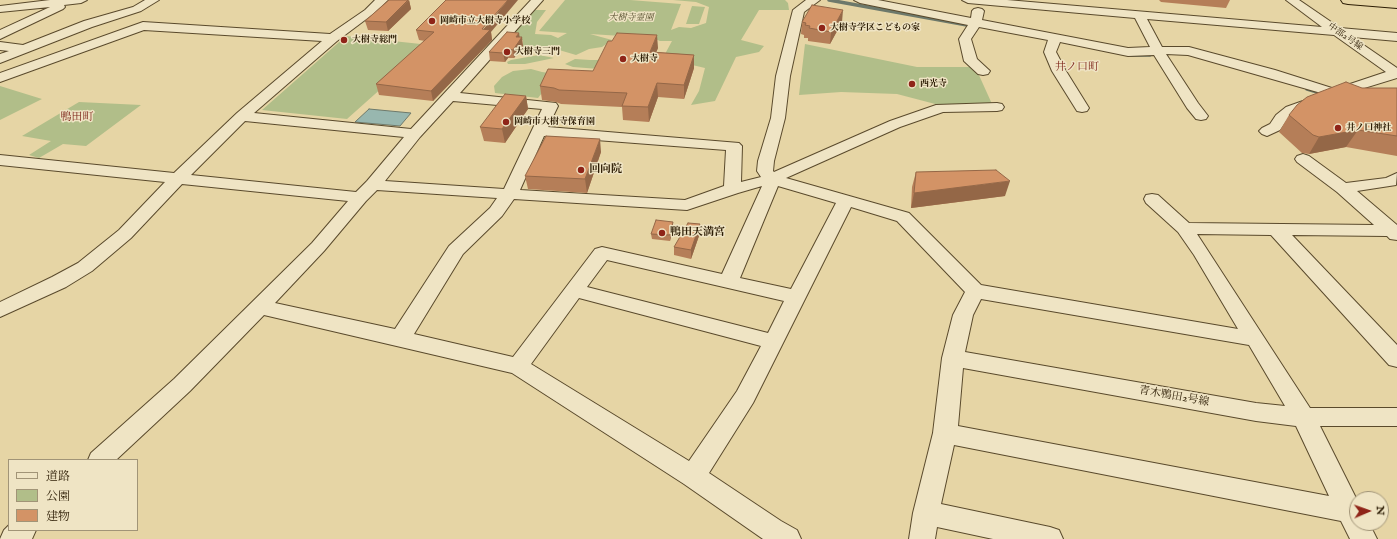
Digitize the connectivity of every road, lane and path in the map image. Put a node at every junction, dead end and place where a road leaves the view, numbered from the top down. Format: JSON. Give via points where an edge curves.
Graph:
{"nodes":[{"id":1,"x":76,"y":0,"type":"edge"},
{"id":2,"x":153,"y":0,"type":"edge"},
{"id":3,"x":382,"y":0,"type":"edge"},
{"id":4,"x":537,"y":0,"type":"edge"},
{"id":5,"x":860,"y":0,"type":"edge"},
{"id":6,"x":968,"y":0,"type":"edge"},
{"id":7,"x":1292,"y":0,"type":"edge"},
{"id":8,"x":1348,"y":0,"type":"edge"},
{"id":9,"x":814,"y":1,"type":"edge"},
{"id":10,"x":980,"y":1,"type":"edge"},
{"id":11,"x":1397,"y":4,"type":"edge"},
{"id":12,"x":0,"y":9,"type":"edge"},
{"id":13,"x":1139,"y":15,"type":"junction"},
{"id":14,"x":974,"y":25,"type":"junction"},
{"id":15,"x":1338,"y":32,"type":"junction"},
{"id":16,"x":0,"y":35,"type":"edge"},
{"id":17,"x":1397,"y":37,"type":"edge"},
{"id":18,"x":333,"y":38,"type":"junction"},
{"id":19,"x":1054,"y":41,"type":"junction"},
{"id":20,"x":0,"y":46,"type":"edge"},
{"id":21,"x":24,"y":49,"type":"junction"},
{"id":22,"x":1160,"y":54,"type":"junction"},
{"id":23,"x":0,"y":59,"type":"edge"},
{"id":24,"x":983,"y":71,"type":"dead end"},
{"id":25,"x":1397,"y":74,"type":"edge"},
{"id":26,"x":0,"y":78,"type":"edge"},
{"id":27,"x":1329,"y":95,"type":"junction"},
{"id":28,"x":449,"y":96,"type":"junction"},
{"id":29,"x":997,"y":107,"type":"dead end"},
{"id":30,"x":1082,"y":108,"type":"dead end"},
{"id":31,"x":242,"y":116,"type":"junction"},
{"id":32,"x":1202,"y":116,"type":"dead end"},
{"id":33,"x":1268,"y":130,"type":"dead end"},
{"id":34,"x":539,"y":131,"type":"junction"},
{"id":35,"x":415,"y":134,"type":"junction"},
{"id":36,"x":1303,"y":159,"type":"dead end"},
{"id":37,"x":0,"y":160,"type":"edge"},
{"id":38,"x":1397,"y":178,"type":"edge"},
{"id":39,"x":177,"y":179,"type":"junction"},
{"id":40,"x":771,"y":179,"type":"junction"},
{"id":41,"x":1343,"y":188,"type":"junction"},
{"id":42,"x":732,"y":189,"type":"junction"},
{"id":43,"x":366,"y":191,"type":"junction"},
{"id":44,"x":510,"y":193,"type":"junction"},
{"id":45,"x":1152,"y":199,"type":"dead end"},
{"id":46,"x":846,"y":200,"type":"junction"},
{"id":47,"x":1184,"y":228,"type":"junction"},
{"id":48,"x":1276,"y":229,"type":"junction"},
{"id":49,"x":1395,"y":232,"type":"edge"},
{"id":50,"x":728,"y":282,"type":"junction"},
{"id":51,"x":575,"y":290,"type":"junction"},
{"id":52,"x":975,"y":291,"type":"junction"},
{"id":53,"x":796,"y":297,"type":"junction"},
{"id":54,"x":261,"y":307,"type":"junction"},
{"id":55,"x":0,"y":310,"type":"edge"},
{"id":56,"x":400,"y":338,"type":"junction"},
{"id":57,"x":1255,"y":339,"type":"junction"},
{"id":58,"x":774,"y":342,"type":"junction"},
{"id":59,"x":953,"y":358,"type":"junction"},
{"id":60,"x":1397,"y":359,"type":"edge"},
{"id":61,"x":518,"y":366,"type":"junction"},
{"id":62,"x":1304,"y":417,"type":"junction"},
{"id":63,"x":1397,"y":417,"type":"edge"},
{"id":64,"x":945,"y":433,"type":"junction"},
{"id":65,"x":101,"y":459,"type":"edge"},
{"id":66,"x":693,"y":476,"type":"junction"},
{"id":67,"x":1349,"y":511,"type":"joint"},
{"id":68,"x":926,"y":513,"type":"junction"},
{"id":69,"x":22,"y":531,"type":"edge"},
{"id":70,"x":13,"y":539,"type":"edge"},
{"id":71,"x":788,"y":539,"type":"edge"},
{"id":72,"x":922,"y":539,"type":"edge"},
{"id":73,"x":1050,"y":539,"type":"edge"}],
"edges":[{"from":1,"to":12,"type":"street"},
{"from":1,"to":16,"type":"street"},
{"from":2,"to":21,"type":"street","via":[[136,9],[88,24]]},
{"from":3,"to":18,"type":"street"},
{"from":4,"to":28,"type":"street"},
{"from":5,"to":14,"type":"street"},
{"from":6,"to":10,"type":"street"},
{"from":7,"to":15,"type":"street","name":"中部2号線"},
{"from":8,"to":11,"type":"highway"},
{"from":9,"to":40,"type":"street","via":[[799,10],[786,62],[778,118],[766,161],[765,171]]},
{"from":10,"to":13,"type":"street"},
{"from":10,"to":14,"type":"street"},
{"from":13,"to":15,"type":"street"},
{"from":13,"to":22,"type":"street"},
{"from":14,"to":19,"type":"street"},
{"from":14,"to":24,"type":"street","via":[[965,39],[966,49],[971,61]]},
{"from":15,"to":17,"type":"street"},
{"from":15,"to":25,"type":"street","name":"中部2号線"},
{"from":18,"to":26,"type":"street","via":[[143,26]]},
{"from":18,"to":31,"type":"street"},
{"from":19,"to":22,"type":"street"},
{"from":19,"to":30,"type":"street","via":[[1050,52]]},
{"from":20,"to":21,"type":"street"},
{"from":21,"to":23,"type":"street"},
{"from":22,"to":27,"type":"street","via":[[1179,50],[1199,53]]},
{"from":22,"to":32,"type":"street","via":[[1192,105]]},
{"from":25,"to":27,"type":"street"},
{"from":27,"to":33,"type":"street","via":[[1291,110],[1275,127]]},
{"from":28,"to":34,"type":"street","via":[[551,106]]},
{"from":28,"to":35,"type":"street"},
{"from":29,"to":40,"type":"street","via":[[941,108],[895,124]]},
{"from":31,"to":35,"type":"street"},
{"from":31,"to":39,"type":"street"},
{"from":34,"to":42,"type":"street","via":[[734,146]]},
{"from":34,"to":44,"type":"street"},
{"from":35,"to":43,"type":"street"},
{"from":36,"to":41,"type":"street"},
{"from":37,"to":39,"type":"street"},
{"from":38,"to":41,"type":"street","via":[[1390,182]]},
{"from":39,"to":43,"type":"street"},
{"from":39,"to":55,"type":"street","via":[[126,234],[85,267]]},
{"from":40,"to":42,"type":"street"},
{"from":40,"to":46,"type":"street"},
{"from":40,"to":50,"type":"street","via":[[770,188]]},
{"from":41,"to":49,"type":"street"},
{"from":42,"to":44,"type":"street","via":[[687,205]]},
{"from":43,"to":44,"type":"street"},
{"from":43,"to":54,"type":"street"},
{"from":44,"to":56,"type":"street","via":[[496,212],[456,250]]},
{"from":45,"to":47,"type":"street"},
{"from":46,"to":52,"type":"street","via":[[903,217]]},
{"from":46,"to":53,"type":"street"},
{"from":47,"to":48,"type":"street"},
{"from":47,"to":57,"type":"street"},
{"from":48,"to":49,"type":"street"},
{"from":48,"to":60,"type":"street"},
{"from":50,"to":51,"type":"street","via":[[602,253]]},
{"from":50,"to":53,"type":"street"},
{"from":51,"to":58,"type":"street"},
{"from":51,"to":61,"type":"street"},
{"from":52,"to":57,"type":"street"},
{"from":52,"to":59,"type":"street","via":[[963,315]]},
{"from":53,"to":58,"type":"street"},
{"from":54,"to":56,"type":"street"},
{"from":54,"to":65,"type":"street","via":[[182,385]]},
{"from":56,"to":61,"type":"street"},
{"from":57,"to":62,"type":"street"},
{"from":58,"to":66,"type":"street","via":[[745,397]]},
{"from":59,"to":62,"type":"street","name":"青木鴨田2号線","via":[[1256,412]]},
{"from":59,"to":64,"type":"street"},
{"from":61,"to":66,"type":"street"},
{"from":62,"to":63,"type":"street","name":"青木鴨田2号線"},
{"from":62,"to":67,"type":"street"},
{"from":64,"to":67,"type":"street"},
{"from":64,"to":68,"type":"street"},
{"from":66,"to":71,"type":"street"},
{"from":68,"to":72,"type":"street"},
{"from":68,"to":73,"type":"street"},
{"from":69,"to":70,"type":"street"}]}
